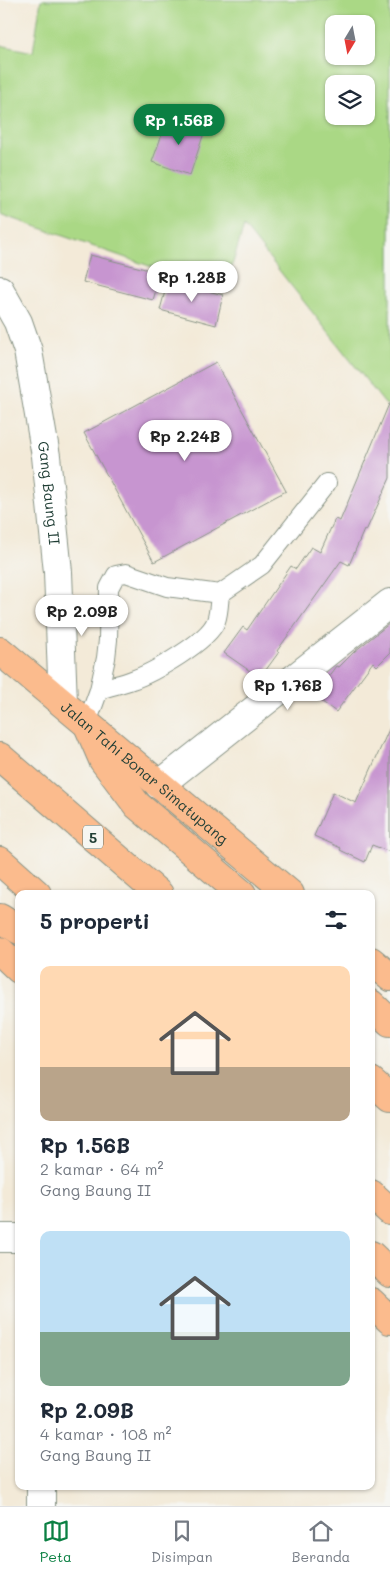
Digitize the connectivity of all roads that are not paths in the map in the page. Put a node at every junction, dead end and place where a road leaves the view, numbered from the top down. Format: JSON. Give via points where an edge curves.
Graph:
{"nodes":[{"id":1,"x":0,"y":290,"type":"edge"},
{"id":2,"x":327,"y":483,"type":"dead end"},
{"id":3,"x":220,"y":594,"type":"junction"},
{"id":4,"x":390,"y":603,"type":"edge"},
{"id":5,"x":0,"y":651,"type":"edge"},
{"id":6,"x":99,"y":690,"type":"junction"},
{"id":7,"x":63,"y":703,"type":"junction"},
{"id":8,"x":87,"y":724,"type":"junction"},
{"id":9,"x":0,"y":757,"type":"edge"},
{"id":10,"x":159,"y":785,"type":"junction"},
{"id":11,"x":0,"y":861,"type":"edge"},
{"id":12,"x":33,"y":890,"type":"edge"},
{"id":13,"x":154,"y":890,"type":"edge"},
{"id":14,"x":237,"y":890,"type":"edge"},
{"id":15,"x":285,"y":890,"type":"edge"},
{"id":16,"x":0,"y":918,"type":"edge"},
{"id":17,"x":15,"y":927,"type":"edge"},
{"id":18,"x":0,"y":951,"type":"edge"},
{"id":19,"x":375,"y":964,"type":"edge"},
{"id":20,"x":15,"y":965,"type":"edge"},
{"id":21,"x":390,"y":977,"type":"edge"},
{"id":22,"x":375,"y":1008,"type":"edge"},
{"id":23,"x":390,"y":1022,"type":"edge"},
{"id":24,"x":375,"y":1085,"type":"edge"},
{"id":25,"x":390,"y":1098,"type":"edge"},
{"id":26,"x":375,"y":1198,"type":"edge"},
{"id":27,"x":390,"y":1211,"type":"edge"},
{"id":28,"x":0,"y":1238,"type":"edge"},
{"id":29,"x":15,"y":1238,"type":"edge"},
{"id":30,"x":375,"y":1259,"type":"edge"},
{"id":31,"x":390,"y":1273,"type":"edge"},
{"id":32,"x":375,"y":1306,"type":"edge"},
{"id":33,"x":390,"y":1320,"type":"edge"},
{"id":34,"x":41,"y":1490,"type":"edge"},
{"id":35,"x":41,"y":1506,"type":"edge"}],
"edges":[{"from":1,"to":7,"type":"street","name":"Gang Baung II","via":[[18,322],[28,351],[46,456],[58,572]]},
{"from":2,"to":3,"type":"lane","via":[[262,565]]},
{"from":3,"to":6,"type":"lane","via":[[216,621],[205,636],[182,654],[139,677]]},
{"from":3,"to":6,"type":"lane","via":[[167,587],[126,573],[116,575],[109,588],[108,640]]},
{"from":4,"to":10,"type":"street"},
{"from":5,"to":7,"type":"highway","name":"Jalan Tahi Bonar Simatupang"},
{"from":6,"to":8,"type":"lane"},
{"from":7,"to":8,"type":"highway","name":"Jalan Tahi Bonar Simatupang"},
{"from":8,"to":10,"type":"highway","name":"Jalan Tahi Bonar Simatupang"},
{"from":8,"to":14,"type":"highway","via":[[103,760],[137,805]]},
{"from":9,"to":13,"type":"highway","number":"5"},
{"from":10,"to":15,"type":"highway","name":"Jalan Tahi Bonar Simatupang"},
{"from":11,"to":12,"type":"highway"},
{"from":16,"to":17,"type":"highway"},
{"from":18,"to":20,"type":"highway"},
{"from":19,"to":21,"type":"highway"},
{"from":22,"to":23,"type":"highway"},
{"from":24,"to":25,"type":"highway"},
{"from":26,"to":27,"type":"highway"},
{"from":28,"to":29,"type":"street"},
{"from":30,"to":31,"type":"highway"},
{"from":32,"to":33,"type":"highway"},
{"from":34,"to":35,"type":"street"}]}
